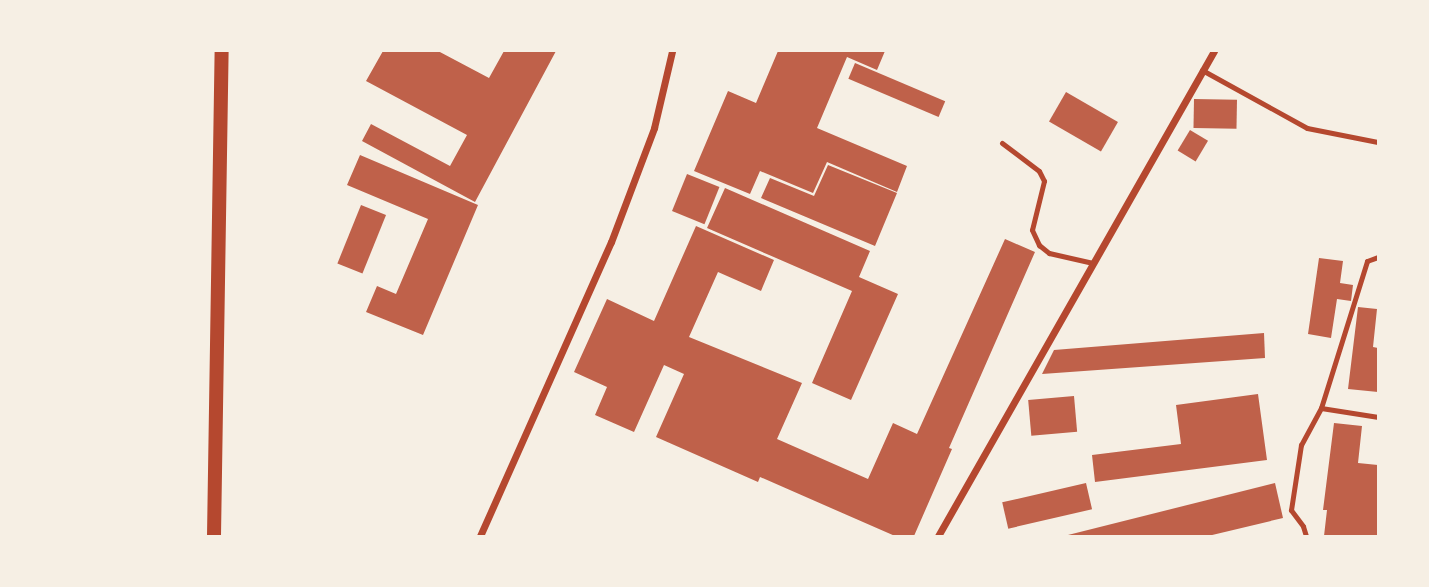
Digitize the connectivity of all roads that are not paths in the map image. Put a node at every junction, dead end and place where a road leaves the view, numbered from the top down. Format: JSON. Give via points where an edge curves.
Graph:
{"nodes":[{"id":1,"x":222,"y":51,"type":"edge"},
{"id":2,"x":672,"y":51,"type":"edge"},
{"id":3,"x":1214,"y":51,"type":"edge"},
{"id":4,"x":1202,"y":70,"type":"junction"},
{"id":5,"x":1378,"y":142,"type":"edge"},
{"id":6,"x":1002,"y":143,"type":"dead end"},
{"id":7,"x":1378,"y":257,"type":"edge"},
{"id":8,"x":1093,"y":262,"type":"junction"},
{"id":9,"x":1321,"y":408,"type":"junction"},
{"id":10,"x":1378,"y":417,"type":"edge"},
{"id":11,"x":214,"y":536,"type":"edge"},
{"id":12,"x":480,"y":536,"type":"edge"},
{"id":13,"x":939,"y":536,"type":"edge"},
{"id":14,"x":1306,"y":536,"type":"edge"}],
"edges":[{"from":1,"to":11,"type":"main road"},
{"from":2,"to":12,"type":"street","via":[[654,128],[611,242]]},
{"from":3,"to":4,"type":"street"},
{"from":4,"to":5,"type":"lane","via":[[1307,128]]},
{"from":4,"to":8,"type":"street"},
{"from":6,"to":8,"type":"lane","via":[[1044,181],[1032,230],[1039,245],[1049,253]]},
{"from":7,"to":9,"type":"lane","via":[[1367,261]]},
{"from":8,"to":13,"type":"street"},
{"from":9,"to":10,"type":"lane"},
{"from":9,"to":14,"type":"lane","via":[[1301,445],[1291,510]]}]}
